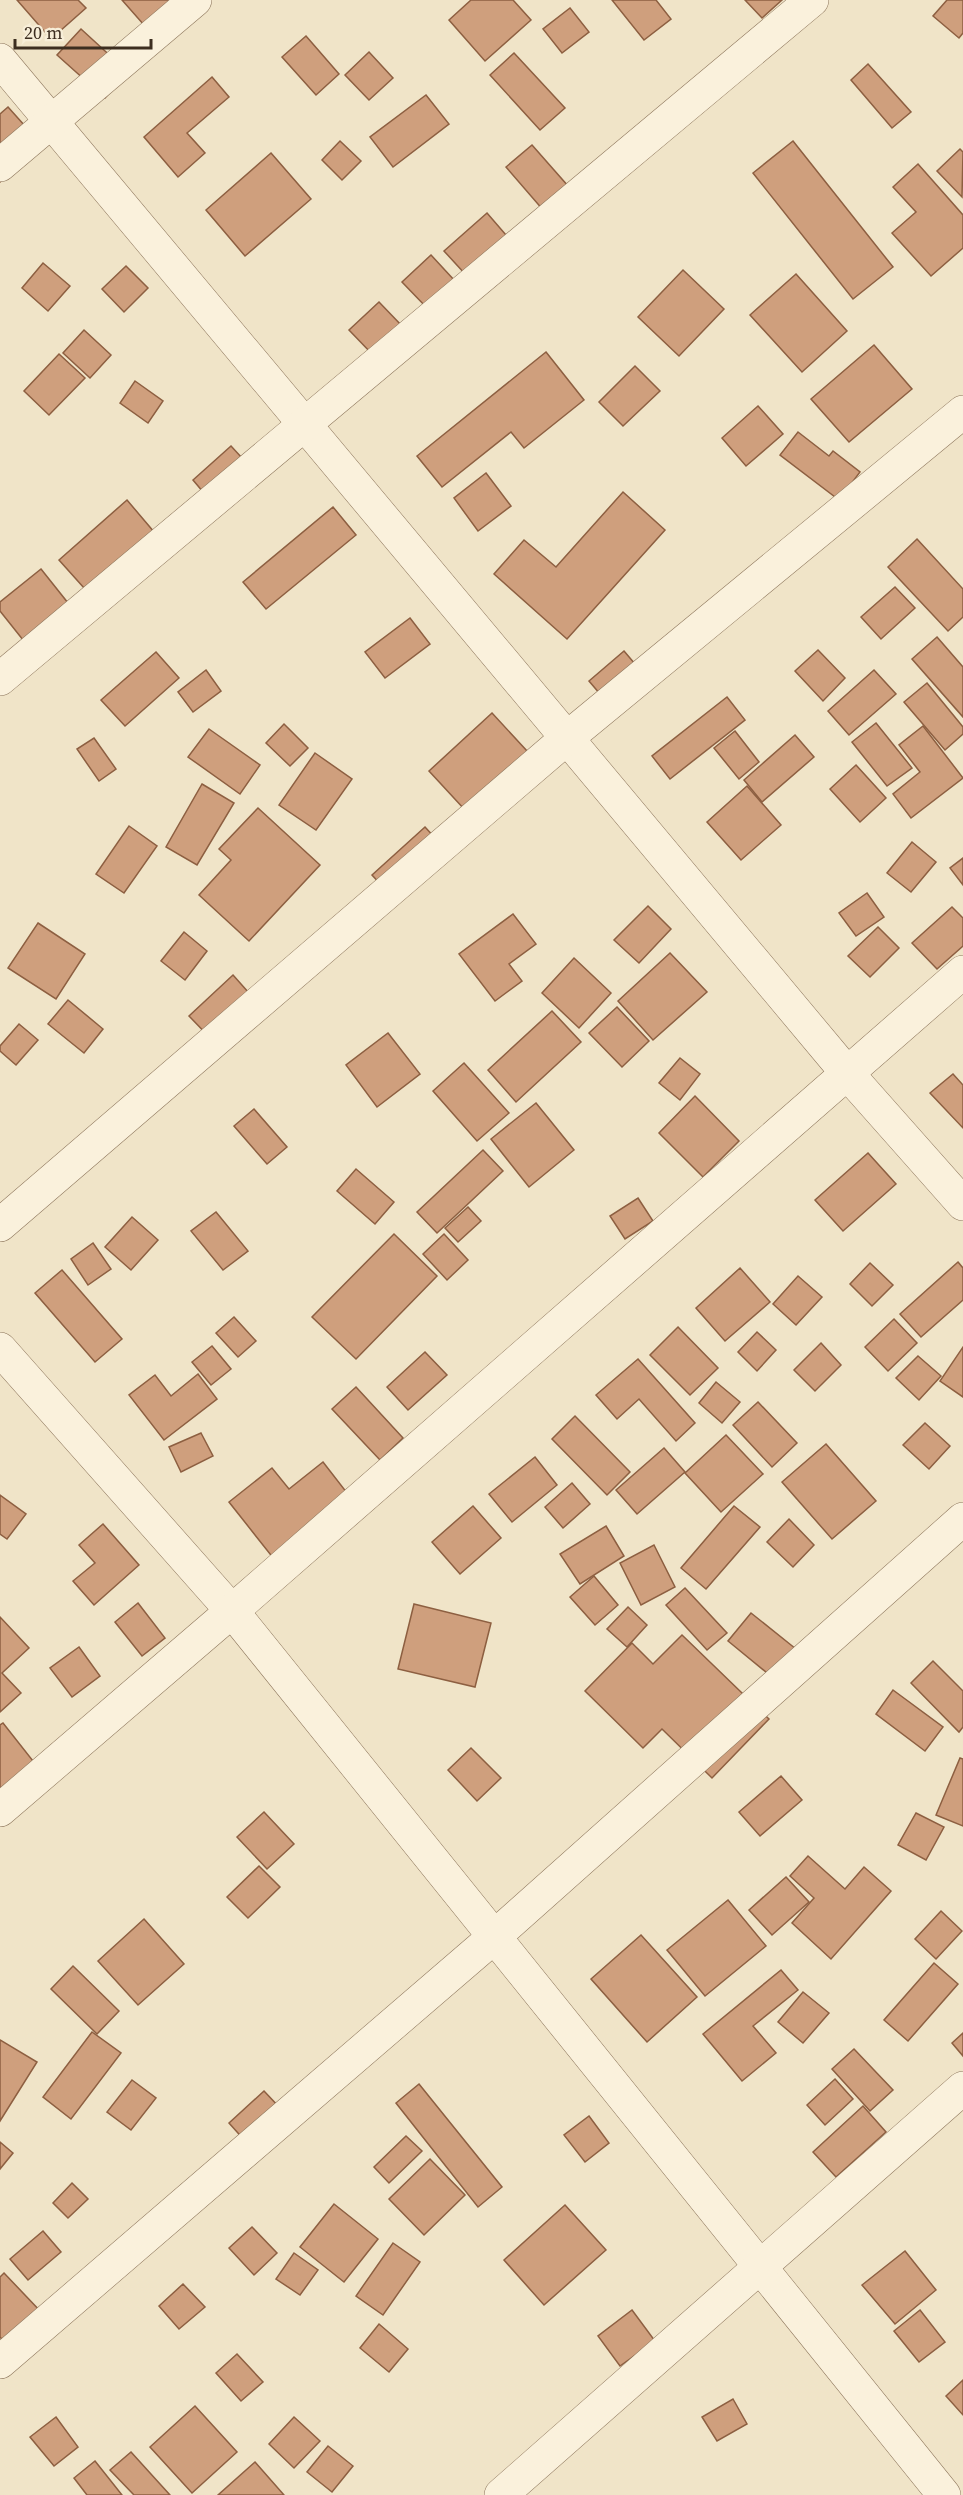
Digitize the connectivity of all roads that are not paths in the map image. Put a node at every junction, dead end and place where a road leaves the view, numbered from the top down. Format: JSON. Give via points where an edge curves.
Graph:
{"nodes":[{"id":1,"x":195,"y":0,"type":"edge"},
{"id":2,"x":813,"y":0,"type":"edge"},
{"id":3,"x":0,"y":60,"type":"edge"},
{"id":4,"x":51,"y":121,"type":"junction"},
{"id":5,"x":0,"y":165,"type":"edge"},
{"id":6,"x":963,"y":412,"type":"edge"},
{"id":7,"x":304,"y":424,"type":"junction"},
{"id":8,"x":0,"y":679,"type":"edge"},
{"id":9,"x":567,"y":738,"type":"junction"},
{"id":10,"x":963,"y":972,"type":"edge"},
{"id":11,"x":847,"y":1073,"type":"junction"},
{"id":12,"x":963,"y":1204,"type":"edge"},
{"id":13,"x":0,"y":1225,"type":"edge"},
{"id":14,"x":0,"y":1348,"type":"edge"},
{"id":15,"x":963,"y":1519,"type":"edge"},
{"id":16,"x":232,"y":1611,"type":"junction"},
{"id":17,"x":0,"y":1810,"type":"edge"},
{"id":18,"x":494,"y":1936,"type":"junction"},
{"id":19,"x":963,"y":2088,"type":"edge"},
{"id":20,"x":760,"y":2267,"type":"junction"},
{"id":21,"x":0,"y":2362,"type":"edge"},
{"id":22,"x":501,"y":2495,"type":"edge"},
{"id":23,"x":944,"y":2495,"type":"edge"}],
"edges":[{"from":1,"to":4,"type":"street"},
{"from":2,"to":7,"type":"street"},
{"from":3,"to":4,"type":"street"},
{"from":4,"to":5,"type":"street"},
{"from":4,"to":7,"type":"street"},
{"from":6,"to":9,"type":"street"},
{"from":7,"to":8,"type":"street"},
{"from":7,"to":9,"type":"street"},
{"from":9,"to":11,"type":"street"},
{"from":9,"to":13,"type":"street"},
{"from":10,"to":11,"type":"street"},
{"from":11,"to":12,"type":"street"},
{"from":11,"to":16,"type":"street"},
{"from":14,"to":16,"type":"street"},
{"from":15,"to":18,"type":"street"},
{"from":16,"to":17,"type":"street"},
{"from":16,"to":18,"type":"street"},
{"from":18,"to":20,"type":"street"},
{"from":18,"to":21,"type":"street"},
{"from":19,"to":20,"type":"street"},
{"from":20,"to":22,"type":"street"},
{"from":20,"to":23,"type":"street"}]}
